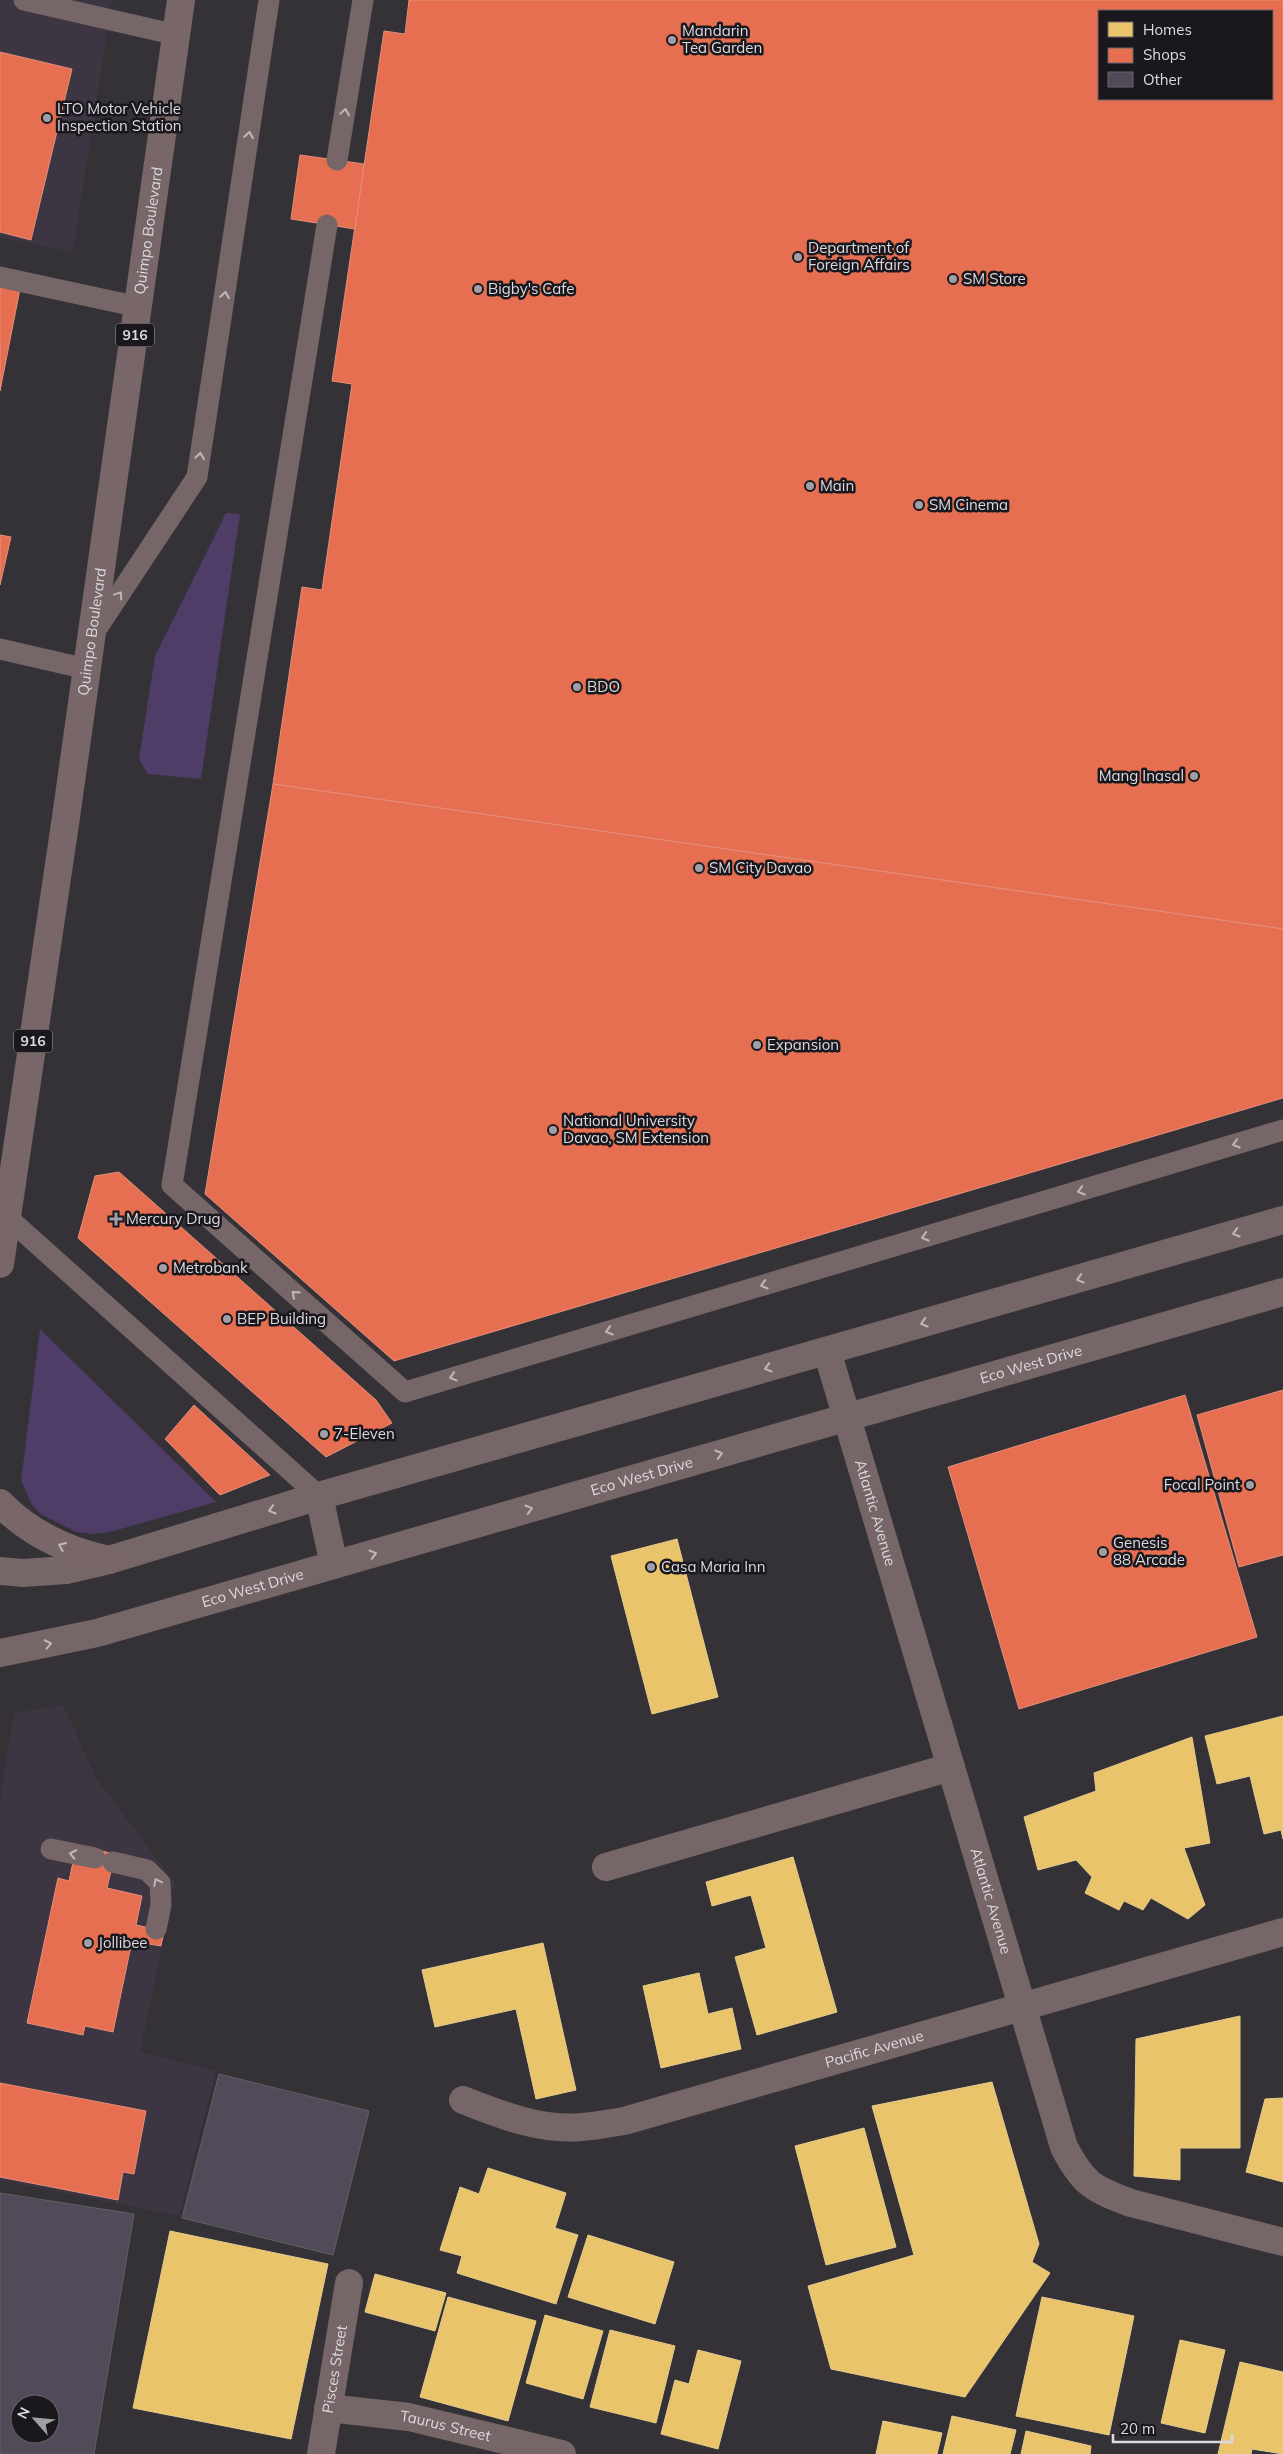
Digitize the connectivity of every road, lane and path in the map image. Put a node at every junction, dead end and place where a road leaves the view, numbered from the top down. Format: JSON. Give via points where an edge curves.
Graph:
{"nodes":[{"id":1,"x":24,"y":0,"type":"edge"},
{"id":2,"x":182,"y":0,"type":"edge"},
{"id":3,"x":269,"y":0,"type":"edge"},
{"id":4,"x":363,"y":0,"type":"edge"},
{"id":5,"x":177,"y":35,"type":"junction"},
{"id":6,"x":337,"y":160,"type":"dead end"},
{"id":7,"x":327,"y":225,"type":"dead end"},
{"id":8,"x":0,"y":277,"type":"edge"},
{"id":9,"x":139,"y":307,"type":"junction"},
{"id":10,"x":92,"y":635,"type":"junction"},
{"id":11,"x":0,"y":649,"type":"edge"},
{"id":12,"x":87,"y":669,"type":"junction"},
{"id":13,"x":1283,"y":1130,"type":"edge"},
{"id":14,"x":7,"y":1217,"type":"junction"},
{"id":15,"x":1283,"y":1220,"type":"edge"},
{"id":16,"x":0,"y":1264,"type":"edge"},
{"id":17,"x":1283,"y":1292,"type":"edge"},
{"id":18,"x":827,"y":1351,"type":"junction"},
{"id":19,"x":847,"y":1418,"type":"junction"},
{"id":20,"x":319,"y":1496,"type":"junction"},
{"id":21,"x":0,"y":1503,"type":"edge"},
{"id":22,"x":109,"y":1560,"type":"junction"},
{"id":23,"x":334,"y":1565,"type":"junction"},
{"id":24,"x":0,"y":1571,"type":"edge"},
{"id":25,"x":0,"y":1653,"type":"edge"},
{"id":26,"x":951,"y":1767,"type":"junction"},
{"id":27,"x":51,"y":1849,"type":"dead end"},
{"id":28,"x":606,"y":1867,"type":"dead end"},
{"id":29,"x":156,"y":1929,"type":"dead end"},
{"id":30,"x":1283,"y":1932,"type":"edge"},
{"id":31,"x":1022,"y":2007,"type":"junction"},
{"id":32,"x":463,"y":2100,"type":"dead end"},
{"id":33,"x":1283,"y":2242,"type":"edge"},
{"id":34,"x":350,"y":2283,"type":"dead end"},
{"id":35,"x":328,"y":2408,"type":"junction"},
{"id":36,"x":321,"y":2454,"type":"edge"},
{"id":37,"x":562,"y":2454,"type":"edge"}],
"edges":[{"from":1,"to":5,"type":"lane"},
{"from":2,"to":5,"type":"main road","name":"Quimpo Boulevard","number":"916"},
{"from":10,"to":3,"type":"lane","one_way":true,"via":[[197,477]]},
{"from":6,"to":4,"type":"lane","one_way":true},
{"from":5,"to":9,"type":"main road","name":"Quimpo Boulevard","number":"916"},
{"from":13,"to":7,"type":"lane","one_way":true,"via":[[405,1392],[172,1185]]},
{"from":8,"to":9,"type":"lane"},
{"from":9,"to":10,"type":"main road","name":"Quimpo Boulevard","number":"916"},
{"from":10,"to":12,"type":"main road","name":"Quimpo Boulevard","number":"916"},
{"from":11,"to":12,"type":"lane"},
{"from":12,"to":14,"type":"main road","name":"Quimpo Boulevard","number":"916"},
{"from":14,"to":16,"type":"main road","name":"Quimpo Boulevard","number":"916"},
{"from":14,"to":20,"type":"lane"},
{"from":15,"to":18,"type":"street","one_way":true},
{"from":17,"to":19,"type":"street","name":"Eco West Drive"},
{"from":18,"to":19,"type":"street","name":"Atlantic Avenue"},
{"from":18,"to":20,"type":"street","one_way":true},
{"from":23,"to":19,"type":"street","name":"Eco West Drive","one_way":true},
{"from":19,"to":26,"type":"street","name":"Atlantic Avenue"},
{"from":20,"to":22,"type":"street","one_way":true},
{"from":20,"to":23,"type":"street"},
{"from":22,"to":21,"type":"main road","one_way":true,"via":[[54,1543],[21,1522]]},
{"from":22,"to":24,"type":"street","via":[[66,1570]]},
{"from":25,"to":23,"type":"street","name":"Eco West Drive","one_way":true,"via":[[97,1633]]},
{"from":26,"to":28,"type":"street"},
{"from":26,"to":31,"type":"street","name":"Atlantic Avenue"},
{"from":29,"to":27,"type":"lane","one_way":true,"via":[[161,1905],[160,1883],[147,1870]]},
{"from":30,"to":31,"type":"street","name":"Pacific Avenue"},
{"from":31,"to":32,"type":"street","name":"Pacific Avenue","via":[[624,2121],[582,2128],[542,2126]]},
{"from":31,"to":33,"type":"street","name":"Atlantic Avenue","via":[[1064,2147],[1088,2184],[1131,2203]]},
{"from":34,"to":35,"type":"street","name":"Pisces Street"},
{"from":35,"to":36,"type":"street","name":"Pisces Street"},
{"from":35,"to":37,"type":"street","name":"Taurus Street","via":[[408,2416]]}]}
